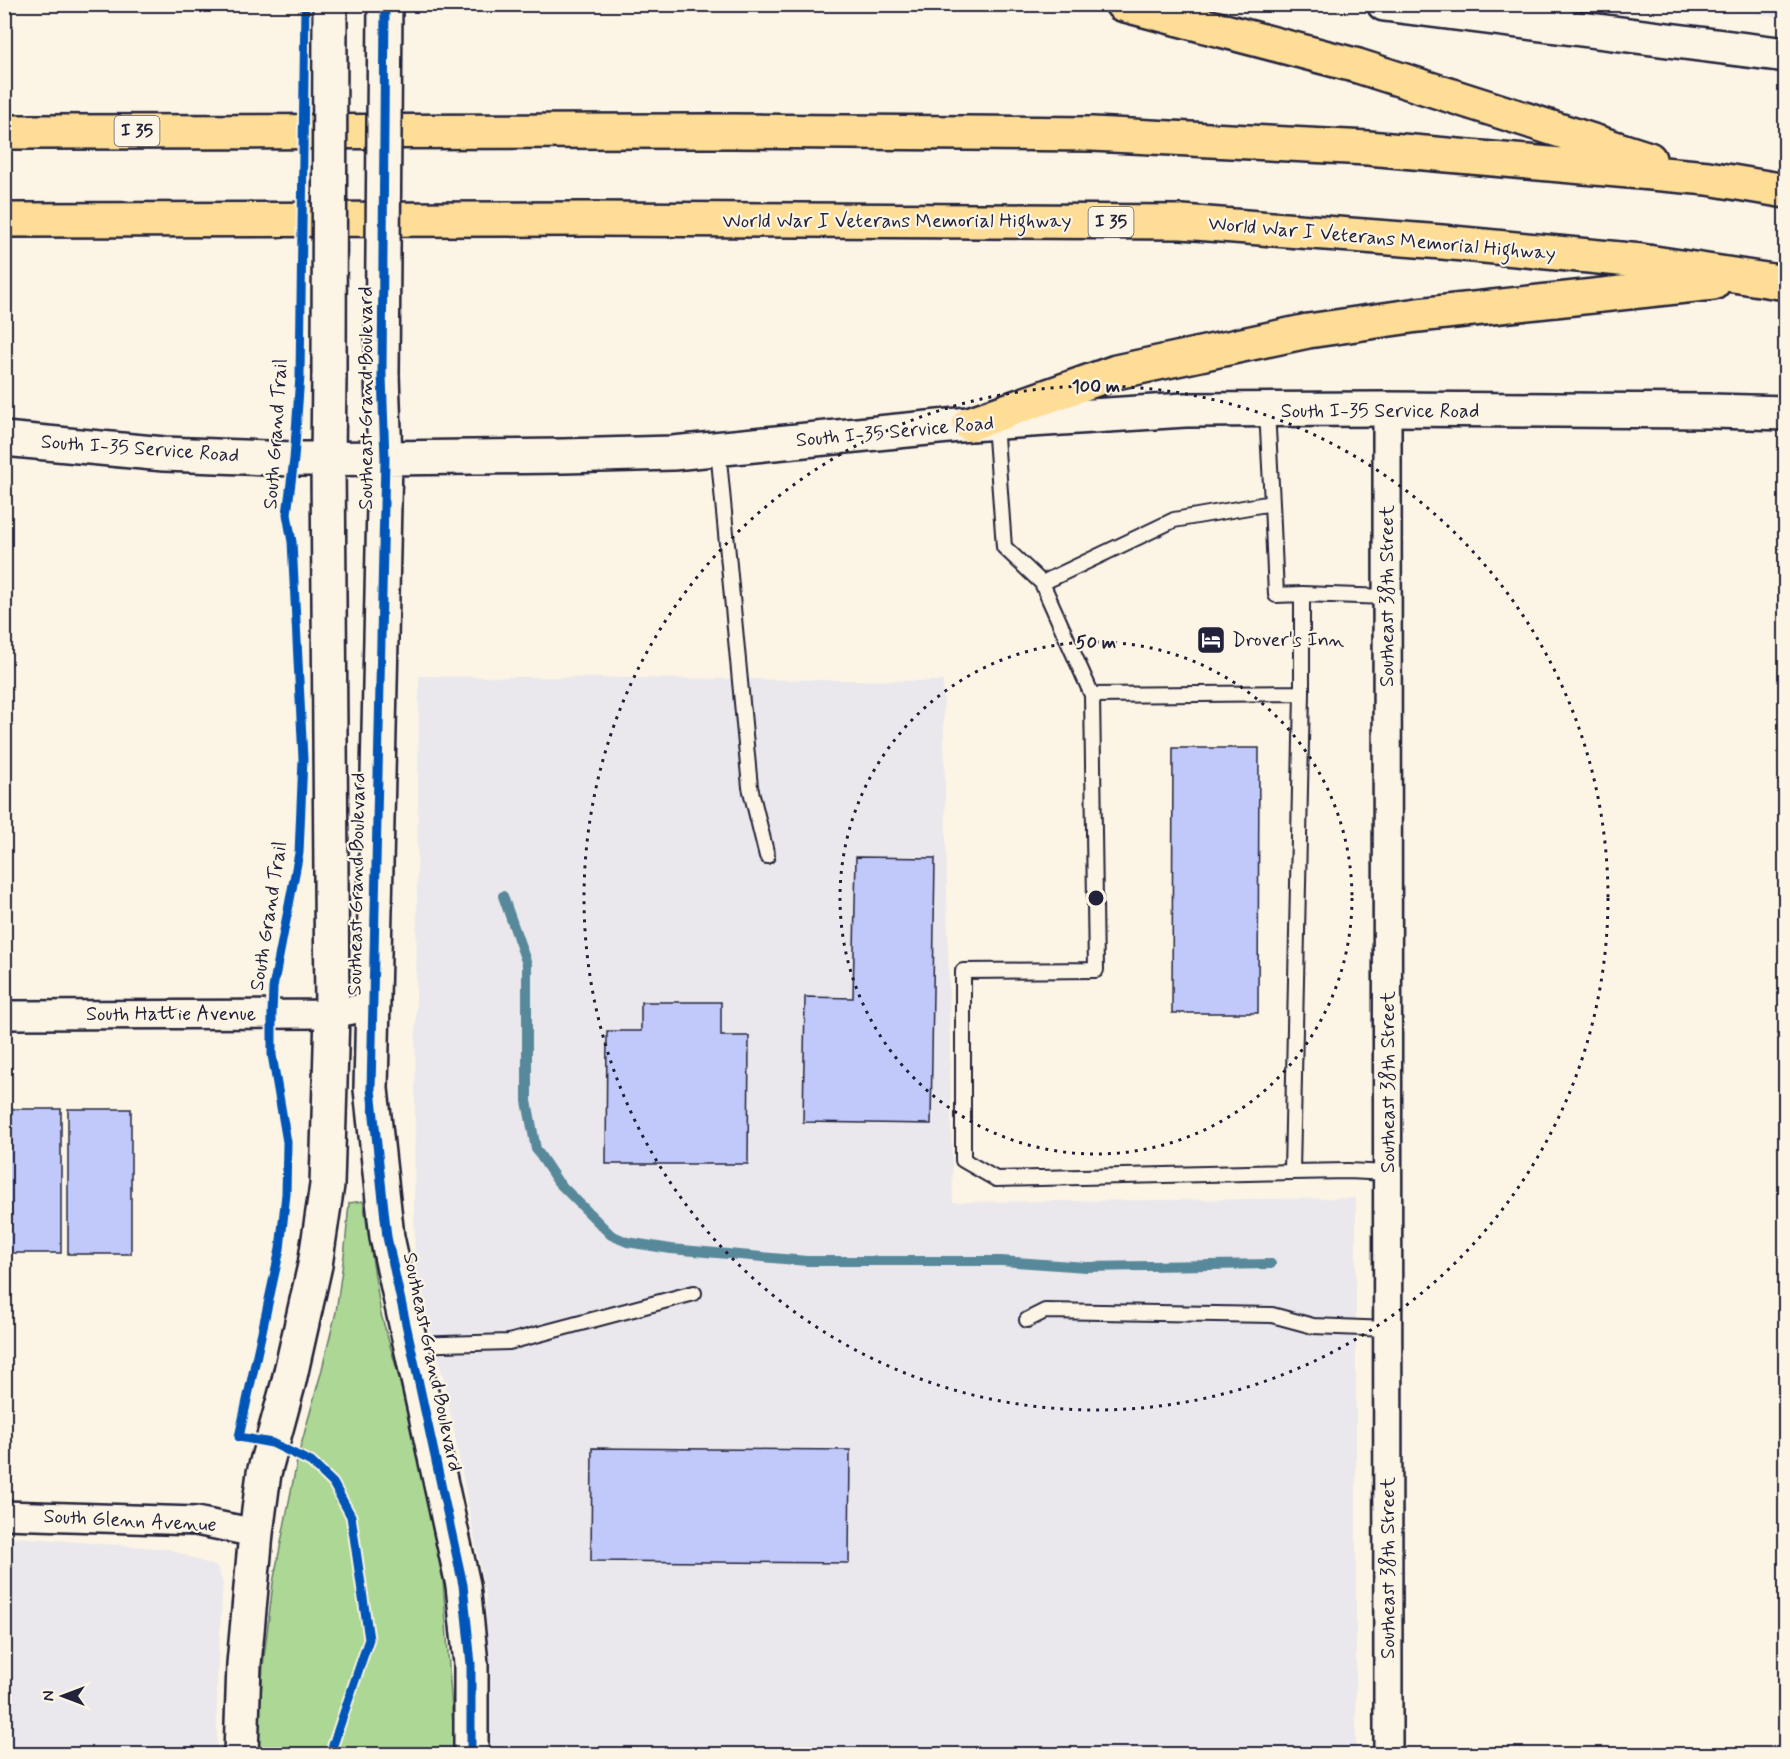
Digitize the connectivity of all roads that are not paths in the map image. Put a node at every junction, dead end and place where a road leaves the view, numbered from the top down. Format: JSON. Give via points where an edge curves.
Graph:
{"nodes":[{"id":1,"x":330,"y":4,"type":"edge"},
{"id":2,"x":385,"y":4,"type":"edge"},
{"id":3,"x":1122,"y":4,"type":"edge"},
{"id":4,"x":1399,"y":5,"type":"edge"},
{"id":5,"x":1785,"y":55,"type":"edge"},
{"id":6,"x":4,"y":132,"type":"edge"},
{"id":7,"x":1708,"y":178,"type":"junction"},
{"id":8,"x":1785,"y":191,"type":"edge"},
{"id":9,"x":4,"y":220,"type":"edge"},
{"id":10,"x":1771,"y":280,"type":"edge"},
{"id":11,"x":1387,"y":410,"type":"junction"},
{"id":12,"x":1267,"y":411,"type":"junction"},
{"id":13,"x":1785,"y":413,"type":"edge"},
{"id":14,"x":982,"y":424,"type":"junction"},
{"id":15,"x":4,"y":439,"type":"edge"},
{"id":16,"x":718,"y":449,"type":"junction"},
{"id":17,"x":328,"y":459,"type":"junction"},
{"id":18,"x":385,"y":459,"type":"junction"},
{"id":19,"x":1272,"y":503,"type":"junction"},
{"id":20,"x":1042,"y":583,"type":"junction"},
{"id":21,"x":1302,"y":594,"type":"junction"},
{"id":22,"x":1387,"y":597,"type":"junction"},
{"id":23,"x":1302,"y":693,"type":"junction"},
{"id":24,"x":1092,"y":695,"type":"junction"},
{"id":25,"x":767,"y":855,"type":"dead end"},
{"id":26,"x":372,"y":1006,"type":"junction"},
{"id":27,"x":332,"y":1014,"type":"junction"},
{"id":28,"x":4,"y":1015,"type":"edge"},
{"id":29,"x":1292,"y":1172,"type":"junction"},
{"id":30,"x":1388,"y":1173,"type":"junction"},
{"id":31,"x":694,"y":1293,"type":"dead end"},
{"id":32,"x":1027,"y":1320,"type":"dead end"},
{"id":33,"x":1388,"y":1329,"type":"junction"},
{"id":34,"x":411,"y":1345,"type":"junction"},
{"id":35,"x":4,"y":1515,"type":"edge"},
{"id":36,"x":256,"y":1533,"type":"junction"},
{"id":37,"x":241,"y":1755,"type":"edge"},
{"id":38,"x":471,"y":1755,"type":"edge"},
{"id":39,"x":1388,"y":1755,"type":"edge"}],
"edges":[{"from":1,"to":17,"type":"street","name":"Southeast Grand Boulevard","bridge":true},
{"from":2,"to":18,"type":"street","name":"Southeast Grand Boulevard","bridge":true},
{"from":3,"to":7,"type":"highway","via":[[1358,66]]},
{"from":4,"to":5,"type":"street"},
{"from":6,"to":7,"type":"highway","number":"I 35","via":[[1092,134],[1368,148]]},
{"from":7,"to":8,"type":"highway","number":"I 35"},
{"from":9,"to":10,"type":"highway","name":"World War I Veterans Memorial Highway","number":"I 35","via":[[1182,222],[1629,260]]},
{"from":10,"to":14,"type":"highway","via":[[1418,315],[1308,331],[1116,372]]},
{"from":11,"to":12,"type":"street","name":"South I-35 Service Road"},
{"from":11,"to":13,"type":"street","name":"South I-35 Service Road"},
{"from":11,"to":22,"type":"street","name":"Southeast 38th Street"},
{"from":12,"to":14,"type":"street","name":"South I-35 Service Road","via":[[1185,410]]},
{"from":12,"to":19,"type":"lane"},
{"from":14,"to":16,"type":"street","name":"South I-35 Service Road"},
{"from":14,"to":20,"type":"lane","via":[[1004,547]]},
{"from":15,"to":17,"type":"street","name":"South I-35 Service Road","via":[[164,454]]},
{"from":16,"to":18,"type":"street","name":"South I-35 Service Road","via":[[585,456]]},
{"from":16,"to":25,"type":"lane","via":[[750,787]]},
{"from":17,"to":18,"type":"street","name":"South I-35 Service Road"},
{"from":17,"to":27,"type":"street","name":"Southeast Grand Boulevard"},
{"from":18,"to":26,"type":"street","name":"Southeast Grand Boulevard"},
{"from":19,"to":20,"type":"lane","via":[[1174,520]]},
{"from":19,"to":21,"type":"lane","via":[[1276,595]]},
{"from":20,"to":24,"type":"lane"},
{"from":21,"to":22,"type":"lane"},
{"from":21,"to":23,"type":"lane"},
{"from":22,"to":30,"type":"street","name":"Southeast 38th Street"},
{"from":23,"to":24,"type":"lane"},
{"from":23,"to":29,"type":"lane"},
{"from":24,"to":29,"type":"lane","via":[[1096,970],[963,971],[963,1160],[996,1179]]},
{"from":26,"to":27,"type":"street","name":"South Hattie Avenue"},
{"from":26,"to":34,"type":"street","name":"Southeast Grand Boulevard","via":[[371,1089],[387,1237]]},
{"from":27,"to":28,"type":"street","name":"South Hattie Avenue"},
{"from":27,"to":36,"type":"street","name":"Southeast Grand Boulevard","via":[[326,1197],[313,1276],[264,1473]]},
{"from":29,"to":30,"type":"lane"},
{"from":30,"to":33,"type":"street","name":"Southeast 38th Street"},
{"from":31,"to":34,"type":"lane","via":[[509,1342]]},
{"from":32,"to":33,"type":"lane","via":[[1045,1311],[1272,1315],[1313,1326]]},
{"from":33,"to":39,"type":"street","name":"Southeast 38th Street"},
{"from":34,"to":38,"type":"street","name":"Southeast Grand Boulevard","via":[[463,1585],[471,1664]]},
{"from":35,"to":36,"type":"street","name":"South Glenn Avenue","via":[[196,1521]]},
{"from":36,"to":37,"type":"street","name":"Southeast Grand Boulevard","via":[[244,1664]]}]}
